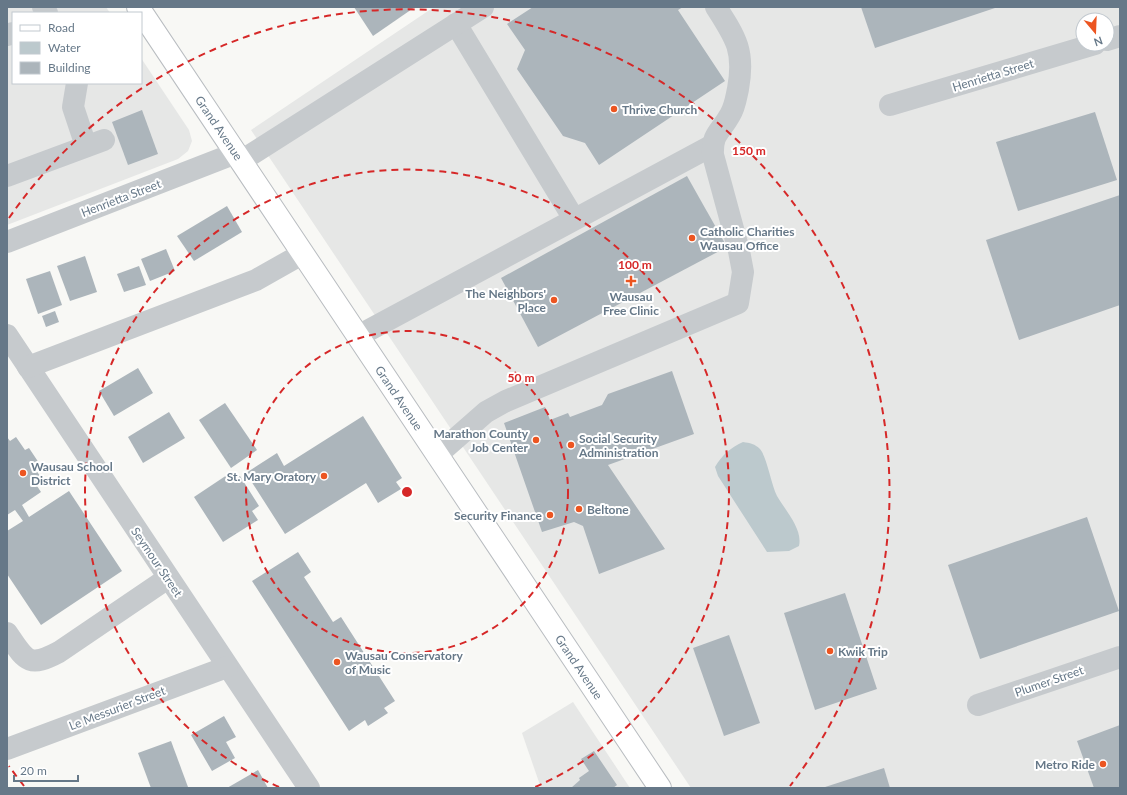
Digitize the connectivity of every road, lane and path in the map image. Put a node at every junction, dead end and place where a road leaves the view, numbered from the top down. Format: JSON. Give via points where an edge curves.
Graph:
{"nodes":[{"id":1,"x":483,"y":7,"type":"edge"},
{"id":2,"x":716,"y":7,"type":"edge"},
{"id":3,"x":142,"y":13,"type":"edge"},
{"id":4,"x":456,"y":24,"type":"junction"},
{"id":5,"x":1075,"y":50,"type":"edge"},
{"id":6,"x":77,"y":84,"type":"edge"},
{"id":7,"x":890,"y":105,"type":"dead end"},
{"id":8,"x":713,"y":145,"type":"junction"},
{"id":9,"x":238,"y":157,"type":"junction"},
{"id":10,"x":7,"y":176,"type":"edge"},
{"id":11,"x":574,"y":219,"type":"junction"},
{"id":12,"x":7,"y":242,"type":"edge"},
{"id":13,"x":302,"y":254,"type":"junction"},
{"id":14,"x":7,"y":335,"type":"edge"},
{"id":15,"x":358,"y":336,"type":"junction"},
{"id":16,"x":28,"y":368,"type":"junction"},
{"id":17,"x":437,"y":455,"type":"junction"},
{"id":18,"x":168,"y":578,"type":"junction"},
{"id":19,"x":7,"y":633,"type":"edge"},
{"id":20,"x":1120,"y":657,"type":"edge"},
{"id":21,"x":227,"y":666,"type":"junction"},
{"id":22,"x":978,"y":705,"type":"dead end"},
{"id":23,"x":7,"y":749,"type":"edge"},
{"id":24,"x":309,"y":788,"type":"edge"},
{"id":25,"x":660,"y":788,"type":"edge"}],
"edges":[{"from":1,"to":4,"type":"street","name":"Henrietta Street"},
{"from":2,"to":8,"type":"street","via":[[734,34],[739,49],[741,73],[734,108],[714,138]]},
{"from":3,"to":9,"type":"main road","name":"Grand Avenue"},
{"from":4,"to":9,"type":"street","name":"Henrietta Street"},
{"from":4,"to":11,"type":"street"},
{"from":5,"to":7,"type":"street","name":"Henrietta Street"},
{"from":6,"to":10,"type":"street","via":[[73,107],[95,143]]},
{"from":8,"to":11,"type":"street"},
{"from":8,"to":17,"type":"street","via":[[713,156],[743,272],[738,303],[506,401],[486,412]]},
{"from":9,"to":12,"type":"street","name":"Henrietta Street"},
{"from":9,"to":13,"type":"main road","name":"Grand Avenue"},
{"from":11,"to":15,"type":"street"},
{"from":13,"to":15,"type":"main road","name":"Grand Avenue"},
{"from":13,"to":16,"type":"street","via":[[256,280]]},
{"from":14,"to":16,"type":"street","name":"Seymour Street"},
{"from":15,"to":17,"type":"main road","name":"Grand Avenue"},
{"from":16,"to":18,"type":"street","name":"Seymour Street"},
{"from":17,"to":25,"type":"main road","name":"Grand Avenue"},
{"from":18,"to":19,"type":"street","via":[[59,652],[42,660],[32,661],[24,656]]},
{"from":18,"to":21,"type":"street","name":"Seymour Street"},
{"from":20,"to":22,"type":"street","name":"Plumer Street"},
{"from":21,"to":23,"type":"street","name":"Le Messurier Street"},
{"from":21,"to":24,"type":"street","name":"Seymour Street"}]}
